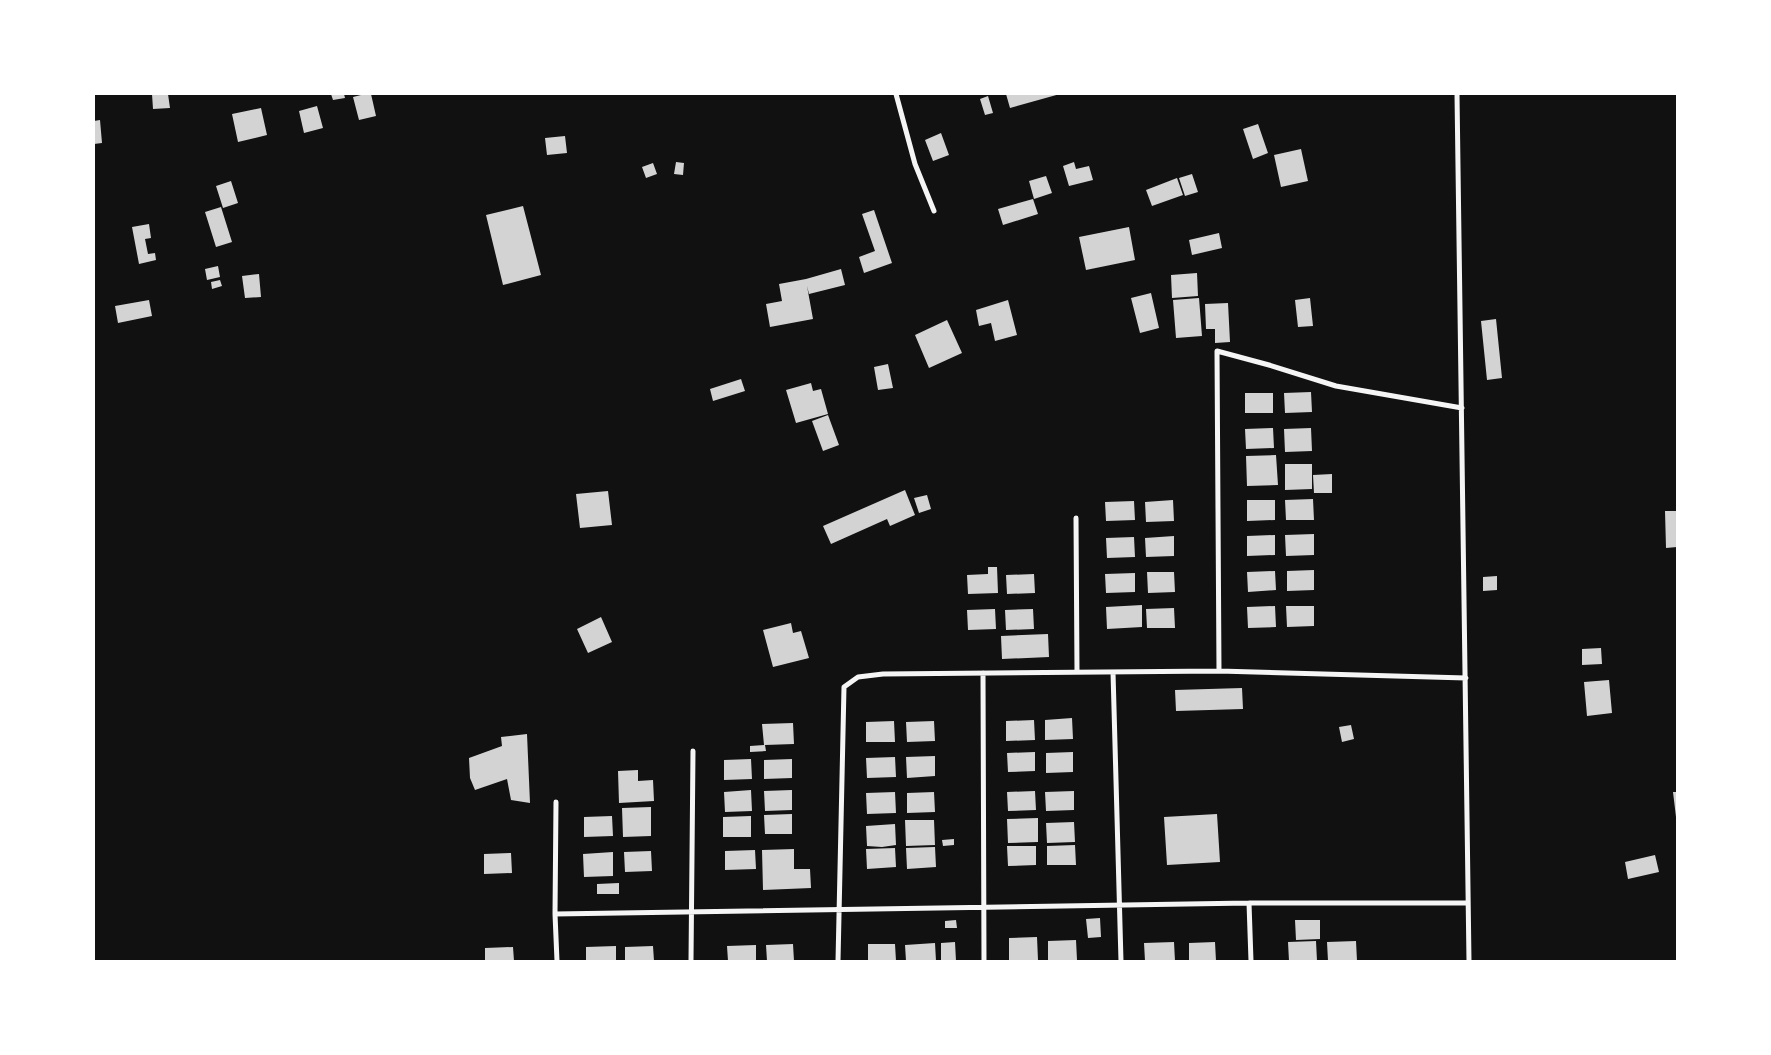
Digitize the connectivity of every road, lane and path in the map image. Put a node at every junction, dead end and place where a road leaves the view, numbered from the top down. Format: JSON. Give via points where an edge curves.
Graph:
{"nodes":[{"id":1,"x":896,"y":94,"type":"edge"},
{"id":2,"x":1457,"y":94,"type":"edge"},
{"id":3,"x":934,"y":212,"type":"dead end"},
{"id":4,"x":1462,"y":408,"type":"junction"},
{"id":5,"x":1076,"y":518,"type":"dead end"},
{"id":6,"x":1219,"y":671,"type":"junction"},
{"id":7,"x":1077,"y":672,"type":"junction"},
{"id":8,"x":1113,"y":672,"type":"junction"},
{"id":9,"x":983,"y":673,"type":"junction"},
{"id":10,"x":1466,"y":678,"type":"junction"},
{"id":11,"x":693,"y":751,"type":"dead end"},
{"id":12,"x":556,"y":802,"type":"dead end"},
{"id":13,"x":1249,"y":903,"type":"junction"},
{"id":14,"x":1467,"y":903,"type":"junction"},
{"id":15,"x":1119,"y":906,"type":"junction"},
{"id":16,"x":984,"y":907,"type":"junction"},
{"id":17,"x":839,"y":908,"type":"junction"},
{"id":18,"x":690,"y":911,"type":"junction"},
{"id":19,"x":555,"y":914,"type":"junction"},
{"id":20,"x":557,"y":961,"type":"edge"},
{"id":21,"x":691,"y":961,"type":"edge"},
{"id":22,"x":838,"y":961,"type":"edge"},
{"id":23,"x":984,"y":961,"type":"edge"},
{"id":24,"x":1121,"y":961,"type":"edge"},
{"id":25,"x":1251,"y":961,"type":"edge"},
{"id":26,"x":1469,"y":961,"type":"edge"}],
"edges":[{"from":1,"to":3,"type":"street","via":[[915,164]]},
{"from":2,"to":4,"type":"street"},
{"from":4,"to":6,"type":"street","via":[[1336,386],[1217,352]]},
{"from":4,"to":10,"type":"street"},
{"from":5,"to":7,"type":"street"},
{"from":6,"to":8,"type":"street"},
{"from":6,"to":10,"type":"street"},
{"from":7,"to":8,"type":"street"},
{"from":7,"to":9,"type":"street"},
{"from":8,"to":15,"type":"street"},
{"from":9,"to":16,"type":"street"},
{"from":9,"to":17,"type":"street","via":[[883,674],[858,677],[844,688]]},
{"from":10,"to":14,"type":"street"},
{"from":11,"to":18,"type":"street"},
{"from":12,"to":19,"type":"street"},
{"from":13,"to":14,"type":"street"},
{"from":13,"to":15,"type":"street"},
{"from":13,"to":25,"type":"street"},
{"from":14,"to":26,"type":"street"},
{"from":15,"to":16,"type":"street"},
{"from":15,"to":24,"type":"street"},
{"from":16,"to":17,"type":"street"},
{"from":16,"to":23,"type":"street"},
{"from":17,"to":18,"type":"street"},
{"from":17,"to":22,"type":"street"},
{"from":18,"to":19,"type":"street"},
{"from":18,"to":21,"type":"street"},
{"from":19,"to":20,"type":"street"}]}
